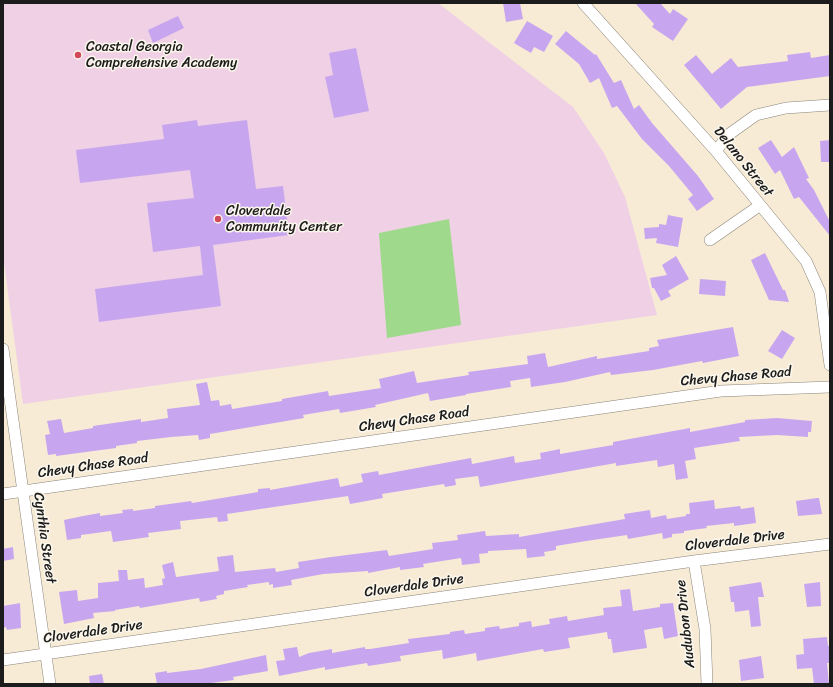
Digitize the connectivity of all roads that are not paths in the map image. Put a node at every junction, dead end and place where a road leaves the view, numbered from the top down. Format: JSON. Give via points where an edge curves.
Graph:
{"nodes":[{"id":1,"x":583,"y":3,"type":"edge"},
{"id":2,"x":830,"y":105,"type":"edge"},
{"id":3,"x":716,"y":151,"type":"junction"},
{"id":4,"x":759,"y":206,"type":"junction"},
{"id":5,"x":710,"y":240,"type":"dead end"},
{"id":6,"x":3,"y":349,"type":"edge"},
{"id":7,"x":830,"y":365,"type":"edge"},
{"id":8,"x":830,"y":387,"type":"edge"},
{"id":9,"x":22,"y":492,"type":"junction"},
{"id":10,"x":3,"y":494,"type":"edge"},
{"id":11,"x":830,"y":544,"type":"edge"},
{"id":12,"x":694,"y":561,"type":"junction"},
{"id":13,"x":45,"y":654,"type":"junction"},
{"id":14,"x":3,"y":660,"type":"edge"},
{"id":15,"x":50,"y":684,"type":"edge"},
{"id":16,"x":707,"y":684,"type":"edge"}],
"edges":[{"from":1,"to":3,"type":"street","name":"Delano Street"},
{"from":2,"to":3,"type":"street","via":[[786,108],[756,115],[728,135]]},
{"from":3,"to":4,"type":"street","name":"Delano Street"},
{"from":4,"to":5,"type":"street"},
{"from":4,"to":7,"type":"street","name":"Delano Street","via":[[806,261],[820,292]]},
{"from":6,"to":9,"type":"street","name":"Cynthia Street"},
{"from":8,"to":9,"type":"street","name":"Chevy Chase Road","via":[[721,391]]},
{"from":9,"to":10,"type":"street","name":"Chevy Chase Road"},
{"from":9,"to":13,"type":"street","name":"Cynthia Street"},
{"from":11,"to":12,"type":"street","name":"Cloverdale Drive"},
{"from":12,"to":13,"type":"street","name":"Cloverdale Drive"},
{"from":12,"to":16,"type":"street","name":"Audubon Drive","via":[[705,629]]},
{"from":13,"to":14,"type":"street","name":"Cloverdale Drive"},
{"from":13,"to":15,"type":"street","name":"Cynthia Street"}]}
